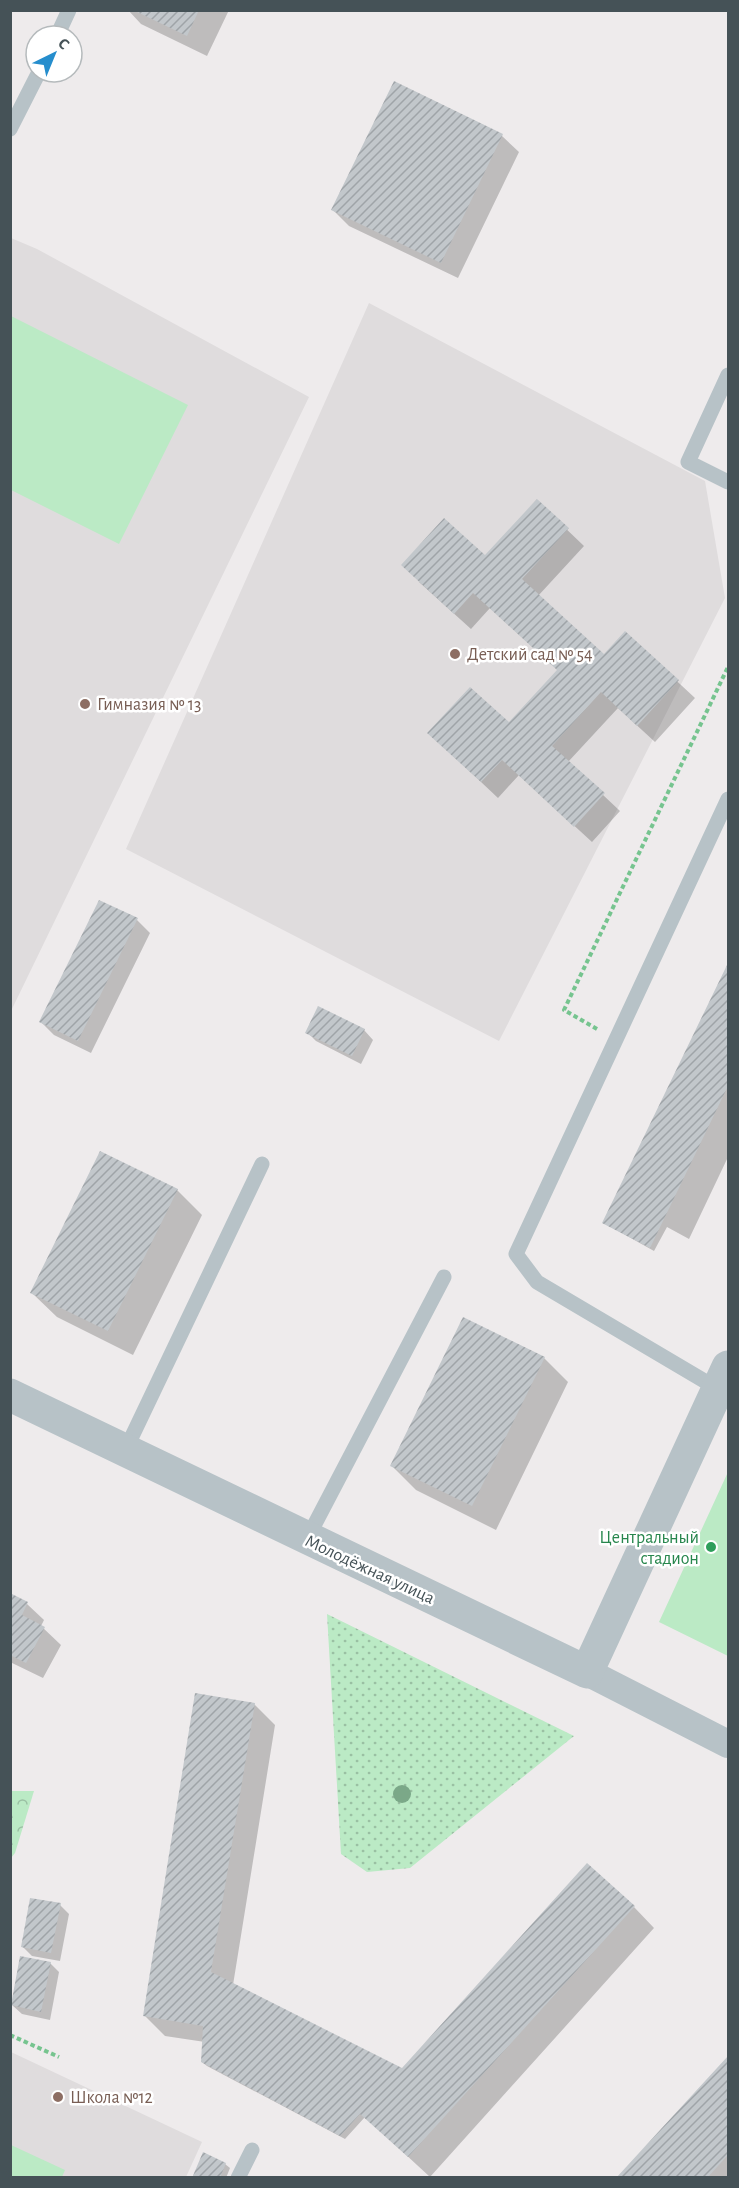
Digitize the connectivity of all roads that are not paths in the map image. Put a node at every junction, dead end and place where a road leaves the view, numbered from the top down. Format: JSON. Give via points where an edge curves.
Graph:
{"nodes":[{"id":1,"x":69,"y":10,"type":"edge"},
{"id":2,"x":63,"y":24,"type":"edge"},
{"id":3,"x":33,"y":84,"type":"edge"},
{"id":4,"x":10,"y":129,"type":"edge"},
{"id":5,"x":729,"y":375,"type":"edge"},
{"id":6,"x":729,"y":482,"type":"edge"},
{"id":7,"x":729,"y":799,"type":"edge"},
{"id":8,"x":262,"y":1164,"type":"dead end"},
{"id":9,"x":444,"y":1277,"type":"dead end"},
{"id":10,"x":723,"y":1378,"type":"edge"},
{"id":11,"x":10,"y":1395,"type":"edge"},
{"id":12,"x":125,"y":1451,"type":"junction"},
{"id":13,"x":307,"y":1539,"type":"junction"},
{"id":14,"x":587,"y":1672,"type":"junction"},
{"id":15,"x":729,"y":1744,"type":"edge"},
{"id":16,"x":252,"y":2150,"type":"dead end"},
{"id":17,"x":238,"y":2178,"type":"edge"}],
"edges":[{"from":1,"to":2,"type":"lane"},
{"from":3,"to":4,"type":"lane"},
{"from":5,"to":6,"type":"lane","via":[[688,462]]},
{"from":7,"to":10,"type":"lane","via":[[516,1254],[537,1282]]},
{"from":8,"to":12,"type":"lane"},
{"from":9,"to":13,"type":"lane"},
{"from":10,"to":14,"type":"street"},
{"from":11,"to":12,"type":"street","name":"Молодёжная улица"},
{"from":12,"to":13,"type":"street","name":"Молодёжная улица"},
{"from":13,"to":14,"type":"street","name":"Молодёжная улица"},
{"from":14,"to":15,"type":"street","name":"Молодёжная улица"},
{"from":16,"to":17,"type":"lane"}]}
